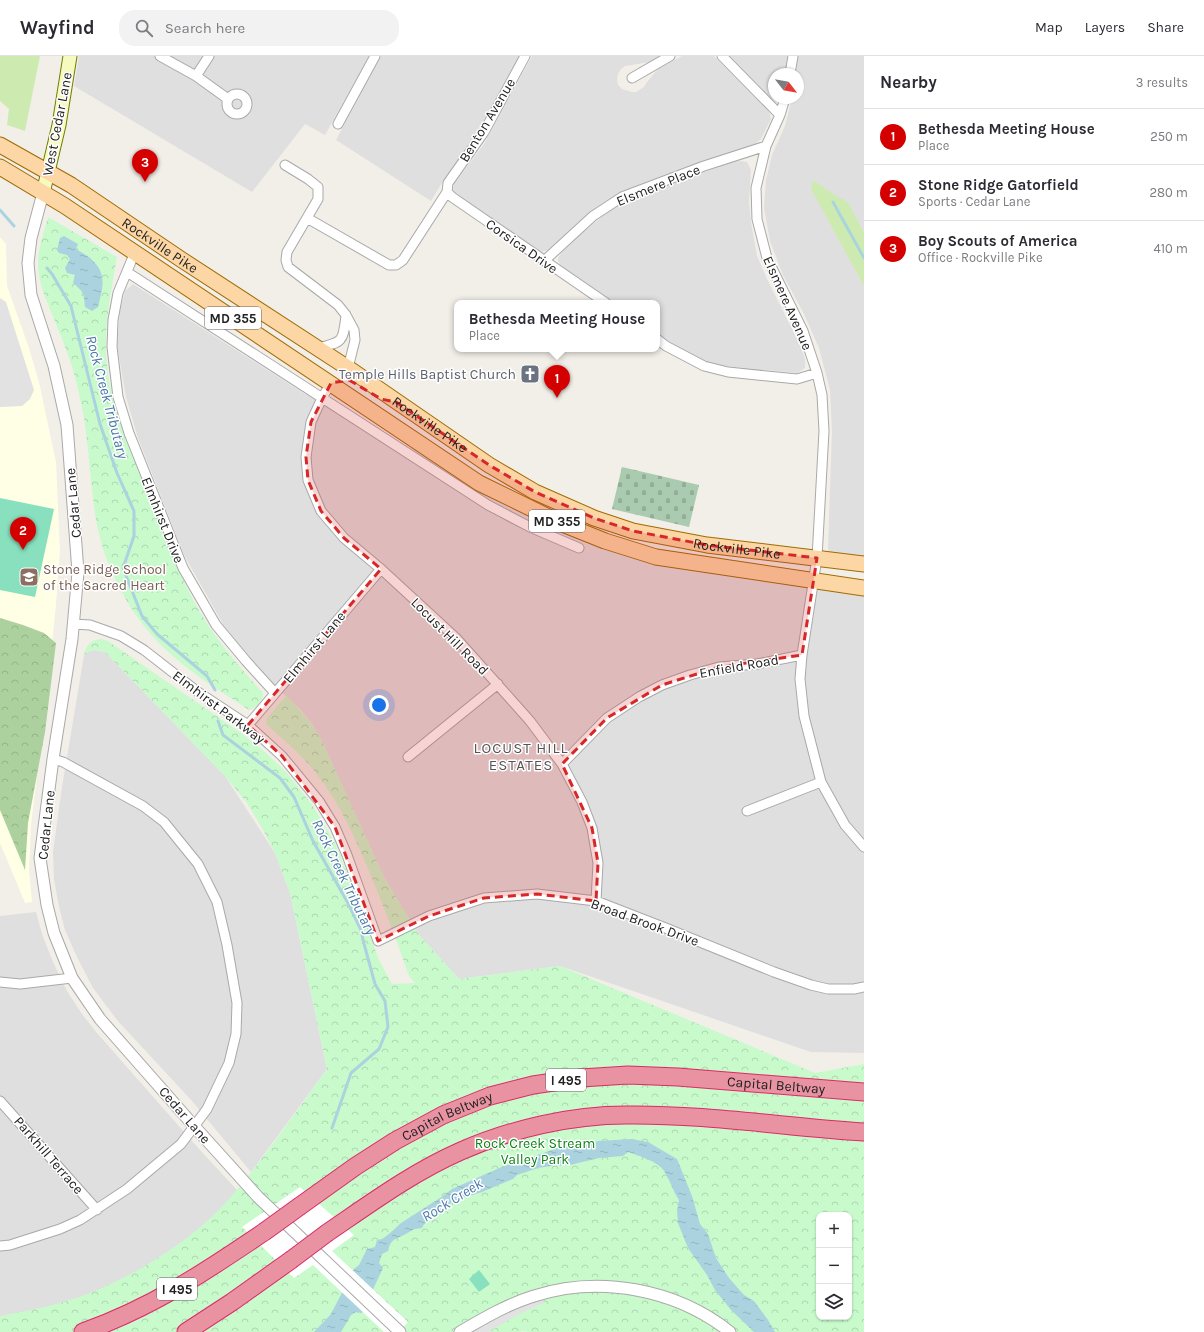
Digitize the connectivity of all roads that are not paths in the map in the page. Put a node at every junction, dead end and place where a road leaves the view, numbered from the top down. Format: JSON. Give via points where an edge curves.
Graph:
{"nodes":[{"id":1,"x":70,"y":56,"type":"edge"},
{"id":2,"x":160,"y":56,"type":"edge"},
{"id":3,"x":209,"y":56,"type":"edge"},
{"id":4,"x":375,"y":56,"type":"edge"},
{"id":5,"x":525,"y":56,"type":"edge"},
{"id":6,"x":670,"y":56,"type":"edge"},
{"id":7,"x":722,"y":56,"type":"edge"},
{"id":8,"x":793,"y":56,"type":"edge"},
{"id":9,"x":791,"y":68,"type":"edge"},
{"id":10,"x":196,"y":76,"type":"junction"},
{"id":11,"x":632,"y":78,"type":"dead end"},
{"id":12,"x":228,"y":99,"type":"dead end"},
{"id":13,"x":783,"y":104,"type":"edge"},
{"id":14,"x":780,"y":115,"type":"junction"},
{"id":15,"x":338,"y":124,"type":"dead end"},
{"id":16,"x":0,"y":145,"type":"edge"},
{"id":17,"x":766,"y":146,"type":"junction"},
{"id":18,"x":284,"y":165,"type":"dead end"},
{"id":19,"x":0,"y":167,"type":"edge"},
{"id":20,"x":48,"y":172,"type":"junction"},
{"id":21,"x":447,"y":188,"type":"junction"},
{"id":22,"x":43,"y":193,"type":"junction"},
{"id":23,"x":307,"y":218,"type":"junction"},
{"id":24,"x":135,"y":252,"type":"junction"},
{"id":25,"x":544,"y":261,"type":"junction"},
{"id":26,"x":127,"y":272,"type":"junction"},
{"id":27,"x":602,"y":300,"type":"edge"},
{"id":28,"x":346,"y":315,"type":"junction"},
{"id":29,"x":660,"y":341,"type":"edge"},
{"id":30,"x":318,"y":348,"type":"junction"},
{"id":31,"x":348,"y":368,"type":"junction"},
{"id":32,"x":816,"y":373,"type":"junction"},
{"id":33,"x":331,"y":383,"type":"junction"},
{"id":34,"x":322,"y":398,"type":"junction"},
{"id":35,"x":396,"y":402,"type":"junction"},
{"id":36,"x":579,"y":548,"type":"dead end"},
{"id":37,"x":817,"y":558,"type":"junction"},
{"id":38,"x":864,"y":564,"type":"edge"},
{"id":39,"x":381,"y":569,"type":"junction"},
{"id":40,"x":814,"y":580,"type":"junction"},
{"id":41,"x":864,"y":588,"type":"edge"},
{"id":42,"x":73,"y":624,"type":"junction"},
{"id":43,"x":802,"y":655,"type":"junction"},
{"id":44,"x":498,"y":684,"type":"junction"},
{"id":45,"x":275,"y":693,"type":"junction"},
{"id":46,"x":248,"y":725,"type":"junction"},
{"id":47,"x":408,"y":757,"type":"dead end"},
{"id":48,"x":53,"y":759,"type":"junction"},
{"id":49,"x":562,"y":764,"type":"junction"},
{"id":50,"x":821,"y":782,"type":"junction"},
{"id":51,"x":747,"y":811,"type":"dead end"},
{"id":52,"x":864,"y":847,"type":"edge"},
{"id":53,"x":596,"y":902,"type":"junction"},
{"id":54,"x":378,"y":941,"type":"joint"},
{"id":55,"x":72,"y":978,"type":"junction"},
{"id":56,"x":0,"y":982,"type":"edge"},
{"id":57,"x":864,"y":987,"type":"edge"},
{"id":58,"x":864,"y":1092,"type":"edge"},
{"id":59,"x":0,"y":1101,"type":"edge"},
{"id":60,"x":194,"y":1126,"type":"junction"},
{"id":61,"x":864,"y":1132,"type":"edge"},
{"id":62,"x":97,"y":1210,"type":"junction"},
{"id":63,"x":0,"y":1246,"type":"edge"},
{"id":64,"x":396,"y":1329,"type":"edge"},
{"id":65,"x":83,"y":1332,"type":"edge"},
{"id":66,"x":186,"y":1332,"type":"edge"},
{"id":67,"x":460,"y":1332,"type":"edge"},
{"id":68,"x":730,"y":1332,"type":"edge"}],
"edges":[{"from":1,"to":20,"type":"main road","name":"West Cedar Lane","via":[[59,125]]},
{"from":2,"to":10,"type":"street"},
{"from":3,"to":10,"type":"street"},
{"from":4,"to":15,"type":"street"},
{"from":5,"to":21,"type":"street","name":"Benton Avenue","via":[[484,132]]},
{"from":6,"to":11,"type":"street"},
{"from":7,"to":14,"type":"street"},
{"from":8,"to":9,"type":"street"},
{"from":10,"to":12,"type":"street"},
{"from":13,"to":14,"type":"street","name":"Elsmere Avenue"},
{"from":14,"to":17,"type":"street","name":"Elsmere Avenue"},
{"from":16,"to":20,"type":"main road","name":"Rockville Pike","number":"MD 355"},
{"from":17,"to":25,"type":"street","name":"Elsmere Place","via":[[622,196],[592,216]]},
{"from":17,"to":32,"type":"street","name":"Elsmere Avenue","via":[[756,188],[757,219],[762,244],[803,332]]},
{"from":18,"to":23,"type":"street","via":[[318,187],[318,199]]},
{"from":19,"to":22,"type":"main road","name":"Rockville Pike","number":"MD 355"},
{"from":20,"to":22,"type":"main road","name":"West Cedar Lane"},
{"from":20,"to":30,"type":"main road","name":"Rockville Pike","number":"MD 355","via":[[72,185]]},
{"from":21,"to":23,"type":"street","name":"Benton Avenue","via":[[403,260],[396,266],[389,265]]},
{"from":21,"to":25,"type":"street","name":"Corsica Drive","via":[[452,197]]},
{"from":22,"to":24,"type":"main road","name":"Rockville Pike","number":"MD 355"},
{"from":22,"to":42,"type":"street","name":"Cedar Lane","via":[[31,238],[28,264],[31,295],[54,366],[67,425],[78,572]]},
{"from":23,"to":28,"type":"street","via":[[286,252],[288,267],[338,305]]},
{"from":24,"to":26,"type":"street","name":"Elmhirst Drive"},
{"from":24,"to":33,"type":"main road","name":"Rockville Pike","number":"MD 355"},
{"from":25,"to":27,"type":"street","name":"Corsica Drive"},
{"from":26,"to":34,"type":"street"},
{"from":26,"to":45,"type":"street","name":"Elmhirst Drive","via":[[118,293],[112,347],[118,398],[129,433],[183,568],[216,625]]},
{"from":28,"to":30,"type":"street","via":[[340,340],[336,344]]},
{"from":28,"to":31,"type":"street","via":[[354,330],[355,340]]},
{"from":29,"to":32,"type":"street","via":[[704,366],[728,372],[797,379]]},
{"from":30,"to":31,"type":"main road","name":"Rockville Pike","number":"MD 355"},
{"from":30,"to":33,"type":"main road","via":[[320,363]]},
{"from":31,"to":35,"type":"main road","name":"Rockville Pike","number":"MD 355"},
{"from":32,"to":37,"type":"street","name":"Elsmere Avenue","via":[[822,395],[824,431]]},
{"from":33,"to":34,"type":"street","name":"Locust Hill Road"},
{"from":33,"to":35,"type":"main road","via":[[349,380],[380,399]]},
{"from":33,"to":40,"type":"main road","name":"Rockville Pike","number":"MD 355","via":[[479,483],[565,526],[656,557]]},
{"from":34,"to":36,"type":"street","via":[[488,505],[530,528]]},
{"from":34,"to":39,"type":"street","name":"Locust Hill Road","via":[[311,422],[306,457],[308,480],[321,511],[344,538]]},
{"from":35,"to":37,"type":"main road","name":"Rockville Pike","number":"MD 355","via":[[489,465],[535,492],[594,518],[633,531],[707,545]]},
{"from":37,"to":38,"type":"main road","name":"Rockville Pike","number":"MD 355"},
{"from":37,"to":40,"type":"street","name":"Elsmere Avenue"},
{"from":39,"to":44,"type":"street","name":"Locust Hill Road","via":[[456,638]]},
{"from":39,"to":45,"type":"street","name":"Elmhirst Lane"},
{"from":40,"to":41,"type":"main road","name":"Rockville Pike","number":"MD 355"},
{"from":40,"to":43,"type":"street","name":"Elsmere Avenue"},
{"from":42,"to":46,"type":"street","name":"Elmhirst Parkway","via":[[90,625],[121,636]]},
{"from":42,"to":48,"type":"street","name":"Cedar Lane"},
{"from":43,"to":49,"type":"street","name":"Enfield Road","via":[[757,664],[719,667],[662,685],[607,718]]},
{"from":43,"to":50,"type":"street","via":[[800,679],[804,716]]},
{"from":44,"to":47,"type":"street"},
{"from":44,"to":49,"type":"street","name":"Locust Hill Road"},
{"from":45,"to":46,"type":"street","name":"Elmhirst Lane"},
{"from":46,"to":54,"type":"street","name":"Elmhirst Parkway","via":[[282,756],[319,802],[335,827]]},
{"from":48,"to":55,"type":"street","name":"Cedar Lane","via":[[40,858],[54,933]]},
{"from":48,"to":60,"type":"street","via":[[143,806],[164,822],[198,864],[217,902],[228,945],[237,1003],[236,1034],[229,1063],[207,1109]]},
{"from":49,"to":53,"type":"street","name":"Locust Hill Road","via":[[592,828],[598,863]]},
{"from":50,"to":51,"type":"street"},
{"from":50,"to":52,"type":"street","via":[[845,824]]},
{"from":53,"to":54,"type":"street","name":"Broad Brook Drive","via":[[537,894],[484,898],[428,916]]},
{"from":53,"to":57,"type":"street","name":"Broad Brook Drive","via":[[811,985],[828,989]]},
{"from":55,"to":56,"type":"street","via":[[20,984]]},
{"from":55,"to":60,"type":"street","name":"Cedar Lane","via":[[100,1018]]},
{"from":58,"to":65,"type":"highway","name":"Capital Beltway","number":"I 495","bridge":true,"via":[[628,1075],[532,1085],[490,1096],[443,1115],[356,1166],[210,1269],[167,1295]]},
{"from":59,"to":62,"type":"street","name":"Parkhill Terrace"},
{"from":60,"to":62,"type":"street","via":[[180,1144],[127,1189]]},
{"from":60,"to":64,"type":"street","name":"Cedar Lane","via":[[258,1197]]},
{"from":61,"to":66,"type":"highway","bridge":true,"via":[[675,1116],[632,1115],[584,1118],[539,1125],[462,1151],[422,1171],[381,1196]]},
{"from":62,"to":63,"type":"street","via":[[60,1229]]},
{"from":67,"to":68,"type":"street","via":[[498,1311],[534,1296],[598,1286],[633,1289],[668,1299],[699,1312]]}]}
